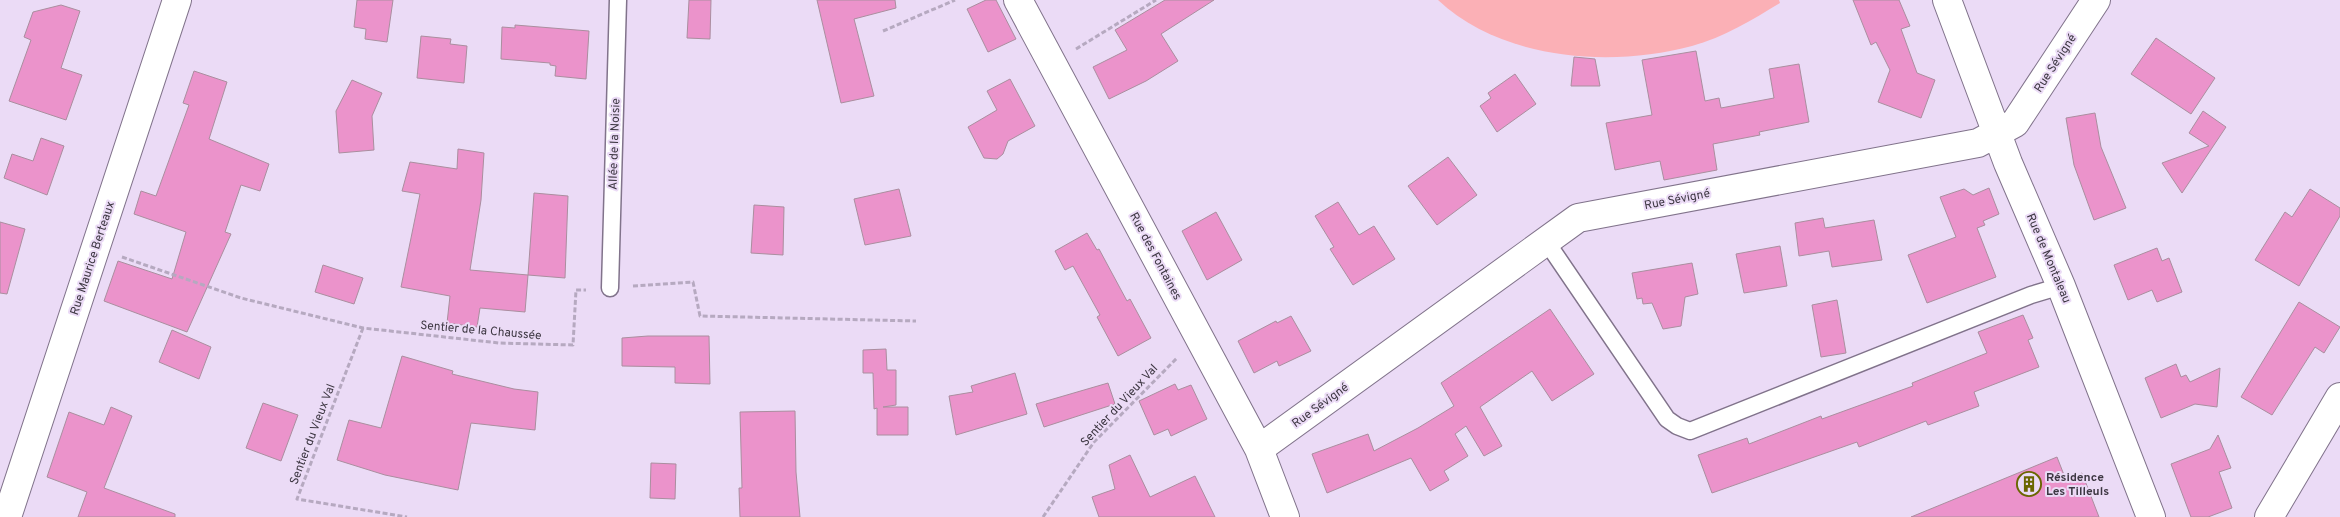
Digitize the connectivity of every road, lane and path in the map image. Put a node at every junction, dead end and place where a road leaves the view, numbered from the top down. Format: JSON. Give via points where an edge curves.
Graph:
{"nodes":[{"id":1,"x":177,"y":0,"type":"edge"},
{"id":2,"x":618,"y":0,"type":"edge"},
{"id":3,"x":955,"y":0,"type":"edge"},
{"id":4,"x":1018,"y":0,"type":"edge"},
{"id":5,"x":1156,"y":0,"type":"edge"},
{"id":6,"x":1947,"y":0,"type":"edge"},
{"id":7,"x":2096,"y":0,"type":"edge"},
{"id":8,"x":883,"y":31,"type":"dead end"},
{"id":9,"x":1052,"y":64,"type":"junction"},
{"id":10,"x":1998,"y":132,"type":"junction"},
{"id":11,"x":1546,"y":241,"type":"junction"},
{"id":12,"x":95,"y":248,"type":"junction"},
{"id":13,"x":2061,"y":286,"type":"junction"},
{"id":14,"x":610,"y":288,"type":"junction"},
{"id":15,"x":916,"y":321,"type":"dead end"},
{"id":16,"x":363,"y":328,"type":"junction"},
{"id":17,"x":1199,"y":336,"type":"junction"},
{"id":18,"x":2340,"y":397,"type":"edge"},
{"id":19,"x":1258,"y":450,"type":"junction"},
{"id":20,"x":7,"y":517,"type":"edge"},
{"id":21,"x":407,"y":517,"type":"edge"},
{"id":22,"x":1043,"y":517,"type":"edge"},
{"id":23,"x":1285,"y":517,"type":"edge"},
{"id":24,"x":2151,"y":517,"type":"edge"},
{"id":25,"x":2270,"y":517,"type":"edge"}],
"edges":[{"from":1,"to":12,"type":"street","name":"Rue Maurice Berteaux"},
{"from":2,"to":14,"type":"lane","name":"Allée de la Noisie"},
{"from":3,"to":8,"type":"path"},
{"from":4,"to":9,"type":"street","name":"Rue des Fontaines"},
{"from":5,"to":9,"type":"path"},
{"from":6,"to":10,"type":"street","name":"Rue de Montaleau"},
{"from":7,"to":10,"type":"street","name":"Rue Sévigné","via":[[2015,123]]},
{"from":9,"to":17,"type":"street","name":"Rue des Fontaines"},
{"from":10,"to":11,"type":"street","name":"Rue Sévigné","via":[[1978,143],[1578,218]]},
{"from":10,"to":13,"type":"street","name":"Rue de Montaleau"},
{"from":11,"to":13,"type":"lane","via":[[1667,419],[1690,431],[2031,295]]},
{"from":11,"to":19,"type":"street","name":"Rue Sévigné"},
{"from":12,"to":16,"type":"path","name":"Sentier de la Chaussée","via":[[241,298]]},
{"from":12,"to":20,"type":"street","name":"Rue Maurice Berteaux"},
{"from":13,"to":24,"type":"street","name":"Rue de Montaleau"},
{"from":14,"to":15,"type":"path","name":"Sentier de la Chaussée","via":[[693,282],[700,316]]},
{"from":14,"to":16,"type":"path","name":"Sentier de la Chaussée","via":[[576,290],[573,346],[499,343]]},
{"from":16,"to":21,"type":"path","name":"Sentier du Vieux Val","via":[[297,499]]},
{"from":17,"to":19,"type":"street","name":"Rue des Fontaines"},
{"from":17,"to":22,"type":"path","name":"Sentier du Vieux Val","via":[[1094,442]]},
{"from":18,"to":25,"type":"street"},
{"from":19,"to":23,"type":"street","name":"Rue des Fontaines"}]}
